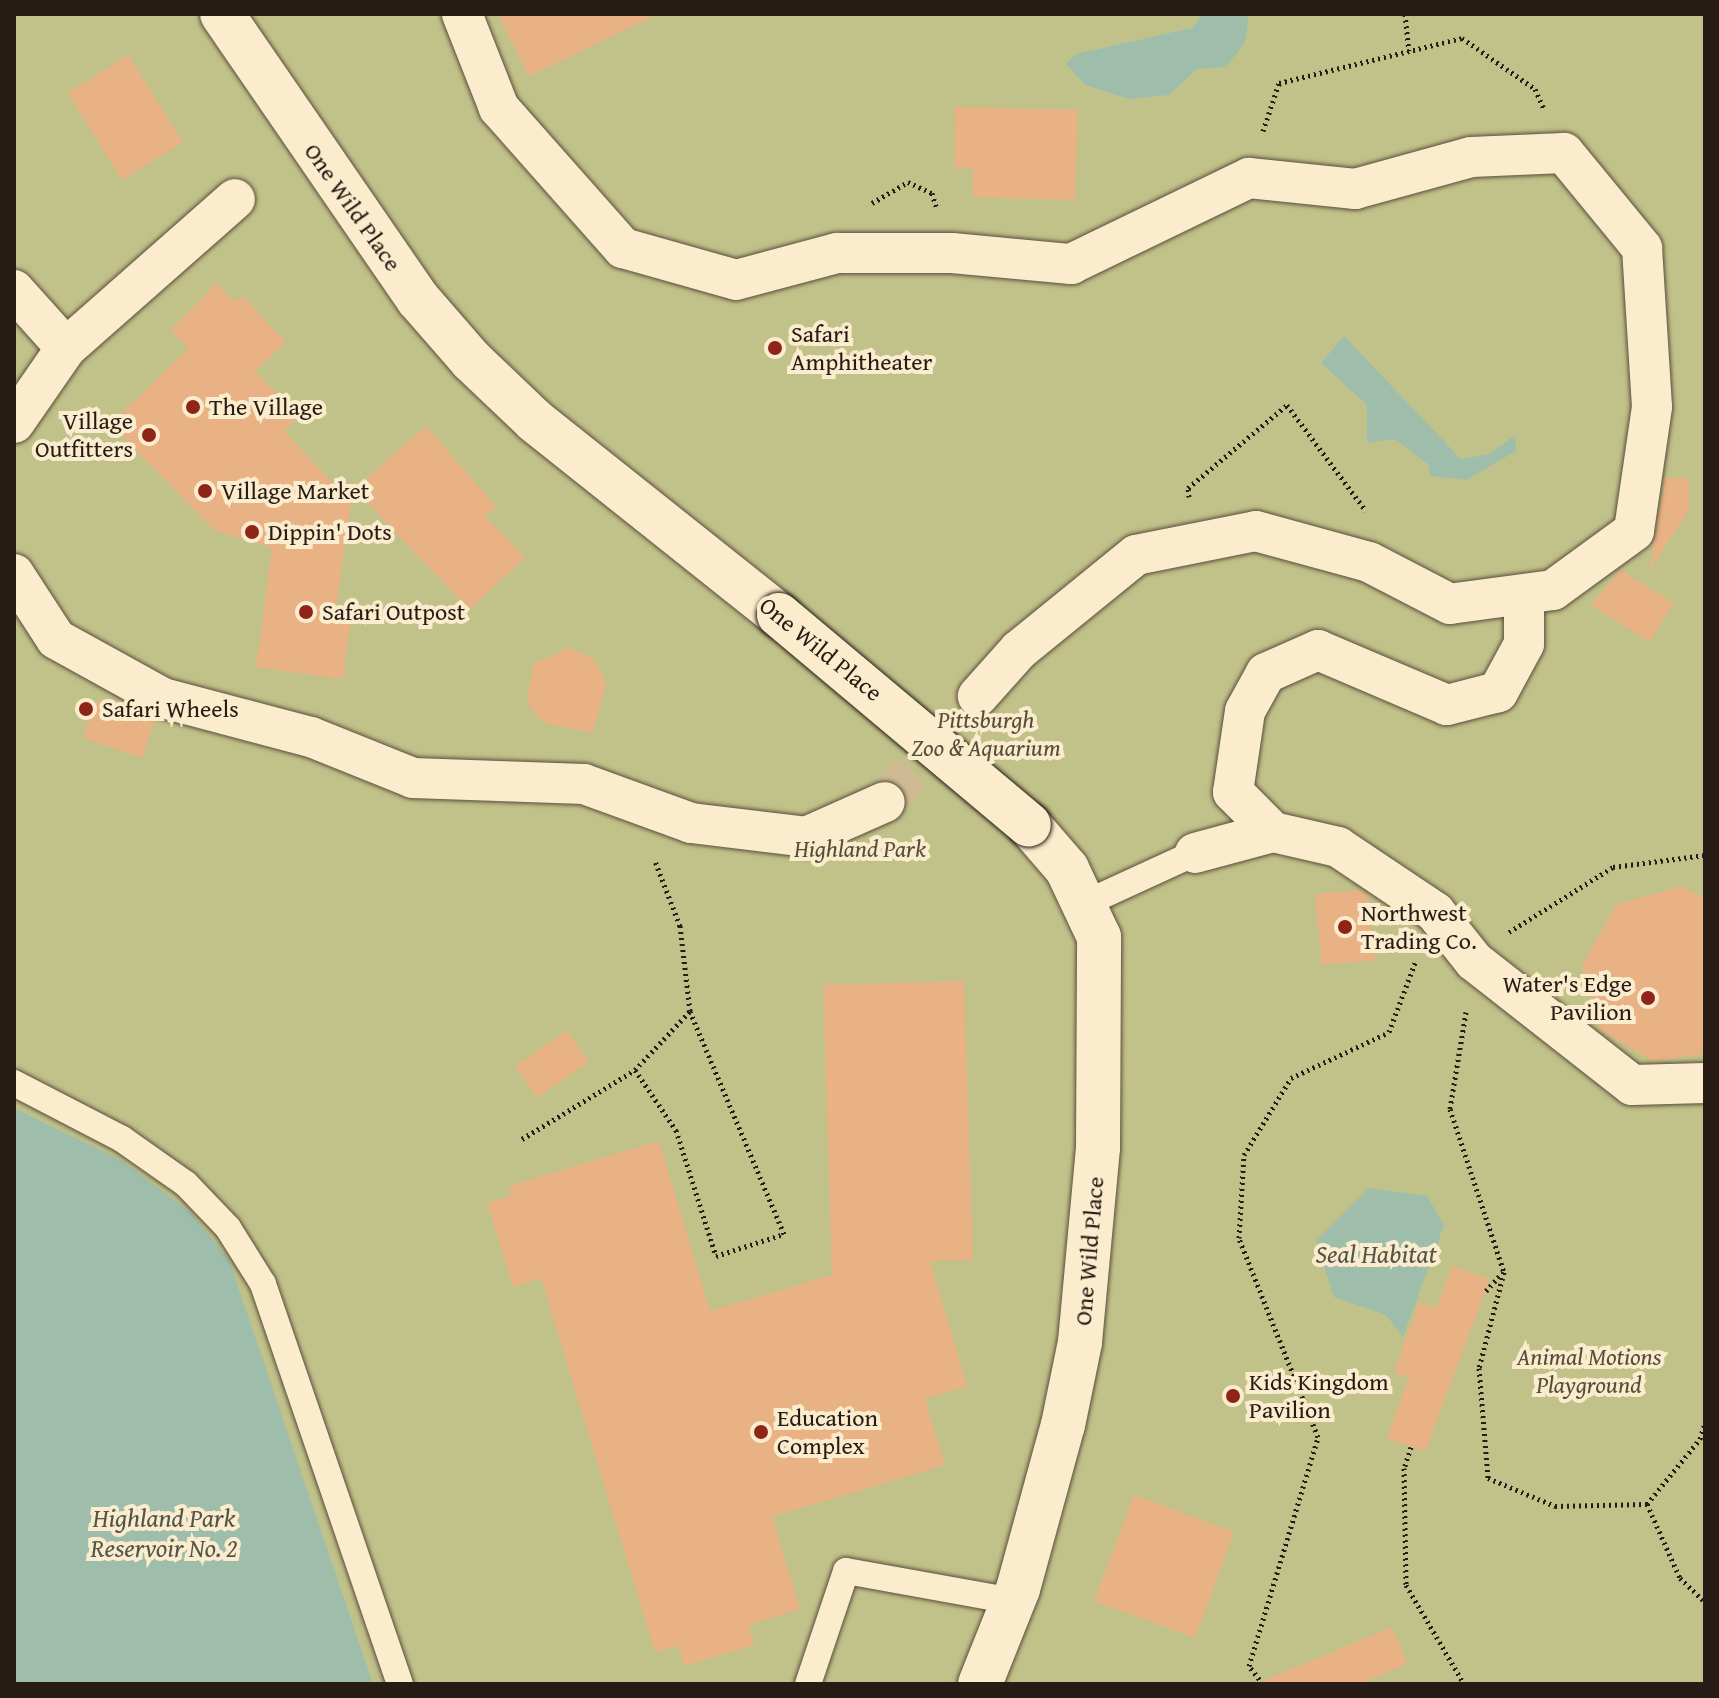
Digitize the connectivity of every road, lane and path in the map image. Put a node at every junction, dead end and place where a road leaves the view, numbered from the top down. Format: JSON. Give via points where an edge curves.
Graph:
{"nodes":[{"id":1,"x":222,"y":14,"type":"edge"},
{"id":2,"x":462,"y":14,"type":"edge"},
{"id":3,"x":1405,"y":14,"type":"edge"},
{"id":4,"x":1409,"y":51,"type":"junction"},
{"id":5,"x":1564,"y":153,"type":"junction"},
{"id":6,"x":1249,"y":178,"type":"junction"},
{"id":7,"x":235,"y":199,"type":"dead end"},
{"id":8,"x":14,"y":290,"type":"edge"},
{"id":9,"x":66,"y":348,"type":"junction"},
{"id":10,"x":14,"y":423,"type":"edge"},
{"id":11,"x":1192,"y":544,"type":"junction"},
{"id":12,"x":1369,"y":562,"type":"junction"},
{"id":13,"x":14,"y":574,"type":"edge"},
{"id":14,"x":1524,"y":595,"type":"junction"},
{"id":15,"x":978,"y":696,"type":"tunnel mouth"},
{"id":16,"x":885,"y":802,"type":"tunnel mouth"},
{"id":17,"x":1273,"y":832,"type":"junction"},
{"id":18,"x":1195,"y":853,"type":"joint"},
{"id":19,"x":1705,"y":855,"type":"edge"},
{"id":20,"x":653,"y":856,"type":"dead end"},
{"id":21,"x":1084,"y":904,"type":"junction"},
{"id":22,"x":1435,"y":912,"type":"junction"},
{"id":23,"x":1474,"y":961,"type":"junction"},
{"id":24,"x":690,"y":1011,"type":"junction"},
{"id":25,"x":635,"y":1070,"type":"junction"},
{"id":26,"x":14,"y":1083,"type":"edge"},
{"id":27,"x":1705,"y":1083,"type":"edge"},
{"id":28,"x":522,"y":1139,"type":"dead end"},
{"id":29,"x":1504,"y":1272,"type":"junction"},
{"id":30,"x":1486,"y":1291,"type":"dead end"},
{"id":31,"x":1705,"y":1423,"type":"edge"},
{"id":32,"x":1411,"y":1447,"type":"dead end"},
{"id":33,"x":1647,"y":1504,"type":"junction"},
{"id":34,"x":1013,"y":1601,"type":"junction"},
{"id":35,"x":1705,"y":1602,"type":"edge"},
{"id":36,"x":400,"y":1684,"type":"edge"},
{"id":37,"x":808,"y":1684,"type":"edge"},
{"id":38,"x":980,"y":1684,"type":"edge"},
{"id":39,"x":1263,"y":1684,"type":"edge"},
{"id":40,"x":1464,"y":1684,"type":"edge"}],
"edges":[{"from":1,"to":21,"type":"main road","name":"One Wild Place","bridge":true,"via":[[418,299],[471,360],[535,421],[779,615],[1029,825],[1067,869]]},
{"from":2,"to":6,"type":"street","via":[[499,108],[623,248],[736,280],[837,253],[952,253],[1071,264]]},
{"from":3,"to":4,"type":"path"},
{"from":4,"to":5,"type":"path","via":[[1462,38],[1535,89]]},
{"from":4,"to":6,"type":"path","via":[[1279,83]]},
{"from":5,"to":6,"type":"street","via":[[1471,157],[1355,189]]},
{"from":5,"to":14,"type":"street","via":[[1642,248],[1652,407],[1634,531],[1553,590]]},
{"from":7,"to":9,"type":"street"},
{"from":8,"to":9,"type":"street"},
{"from":9,"to":10,"type":"street"},
{"from":11,"to":12,"type":"street","via":[[1256,531]]},
{"from":11,"to":12,"type":"path","via":[[1188,488],[1287,405],[1379,528]]},
{"from":11,"to":15,"type":"street","via":[[1136,555],[1019,650]]},
{"from":12,"to":14,"type":"street","via":[[1450,604]]},
{"from":13,"to":16,"type":"street","via":[[56,639],[163,698],[311,737],[413,778],[584,784],[691,823],[806,837]]},
{"from":14,"to":17,"type":"street","via":[[1524,644],[1498,692],[1447,705],[1318,650],[1266,673],[1245,711],[1233,792]]},
{"from":17,"to":18,"type":"street"},
{"from":17,"to":22,"type":"street","via":[[1338,847]]},
{"from":18,"to":21,"type":"lane"},
{"from":19,"to":23,"type":"path","via":[[1613,867],[1534,912]]},
{"from":20,"to":24,"type":"path","via":[[680,926]]},
{"from":21,"to":34,"type":"main road","name":"One Wild Place","via":[[1099,937],[1102,977],[1089,1263],[1063,1425]]},
{"from":22,"to":23,"type":"street"},
{"from":22,"to":39,"type":"path","via":[[1389,1032],[1291,1078],[1244,1155],[1239,1238],[1318,1437],[1249,1666]]},
{"from":23,"to":27,"type":"street","via":[[1632,1085]]},
{"from":23,"to":29,"type":"path","via":[[1450,1109]]},
{"from":24,"to":25,"type":"path"},
{"from":24,"to":25,"type":"path","via":[[784,1234],[716,1256],[676,1130]]},
{"from":25,"to":28,"type":"path"},
{"from":26,"to":36,"type":"lane","via":[[122,1139],[186,1184],[228,1228],[263,1284]]},
{"from":29,"to":30,"type":"path"},
{"from":29,"to":33,"type":"path","via":[[1479,1368],[1488,1478],[1555,1506]]},
{"from":31,"to":33,"type":"path","via":[[1700,1439]]},
{"from":32,"to":40,"type":"path","via":[[1404,1468],[1406,1585]]},
{"from":33,"to":35,"type":"path","via":[[1680,1578]]},
{"from":34,"to":37,"type":"lane","via":[[846,1571]]},
{"from":34,"to":38,"type":"main road","name":"One Wild Place"}]}
